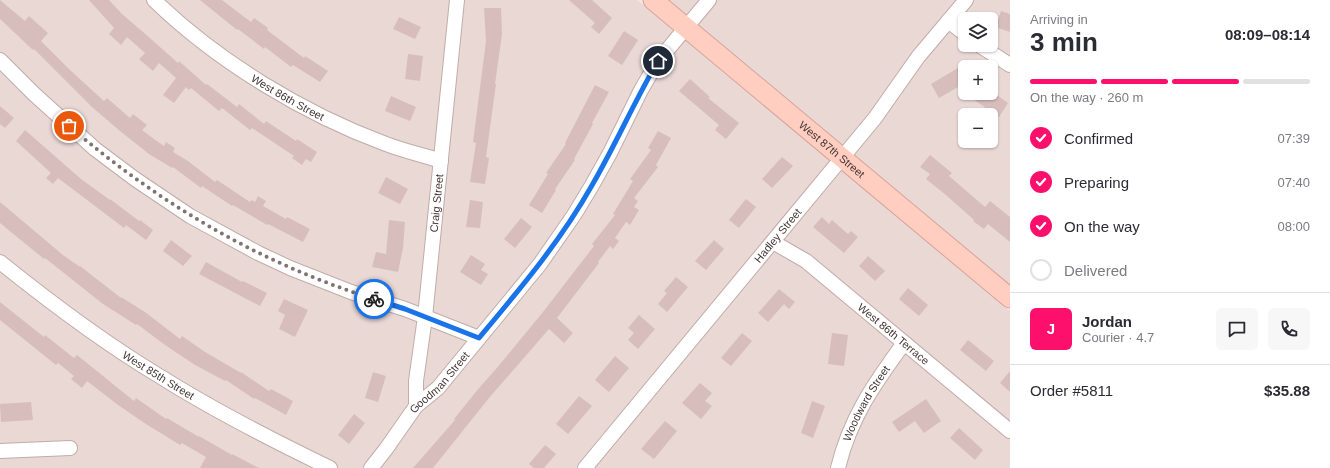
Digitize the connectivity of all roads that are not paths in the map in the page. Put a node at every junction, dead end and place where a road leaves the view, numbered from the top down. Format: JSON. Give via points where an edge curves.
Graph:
{"nodes":[{"id":1,"x":154,"y":0,"type":"edge"},
{"id":2,"x":653,"y":0,"type":"edge"},
{"id":3,"x":709,"y":0,"type":"edge"},
{"id":4,"x":966,"y":0,"type":"edge"},
{"id":5,"x":455,"y":1,"type":"edge"},
{"id":6,"x":948,"y":21,"type":"junction"},
{"id":7,"x":686,"y":27,"type":"junction"},
{"id":8,"x":958,"y":29,"type":"edge"},
{"id":9,"x":990,"y":52,"type":"edge"},
{"id":10,"x":0,"y":60,"type":"edge"},
{"id":11,"x":1010,"y":65,"type":"edge"},
{"id":12,"x":842,"y":158,"type":"junction"},
{"id":13,"x":441,"y":161,"type":"junction"},
{"id":14,"x":773,"y":242,"type":"junction"},
{"id":15,"x":0,"y":262,"type":"edge"},
{"id":16,"x":1010,"y":298,"type":"edge"},
{"id":17,"x":425,"y":317,"type":"junction"},
{"id":18,"x":479,"y":338,"type":"junction"},
{"id":19,"x":904,"y":343,"type":"junction"},
{"id":20,"x":416,"y":406,"type":"junction"},
{"id":21,"x":1010,"y":431,"type":"edge"},
{"id":22,"x":70,"y":448,"type":"dead end"},
{"id":23,"x":0,"y":452,"type":"edge"},
{"id":24,"x":330,"y":468,"type":"edge"},
{"id":25,"x":371,"y":468,"type":"edge"},
{"id":26,"x":585,"y":468,"type":"edge"},
{"id":27,"x":838,"y":468,"type":"edge"}],
"edges":[{"from":1,"to":13,"type":"street","name":"West 86th Street","via":[[200,40],[276,91],[350,129]]},
{"from":2,"to":7,"type":"street","name":"West 87th Street"},
{"from":3,"to":7,"type":"street","name":"Goodman Street"},
{"from":4,"to":6,"type":"street","name":"Hadley Street"},
{"from":5,"to":13,"type":"street","name":"Craig Street"},
{"from":6,"to":8,"type":"street"},
{"from":6,"to":12,"type":"street","name":"Hadley Street"},
{"from":7,"to":12,"type":"street","name":"West 87th Street"},
{"from":7,"to":18,"type":"street","name":"Goodman Street","via":[[658,61],[574,215],[530,277]]},
{"from":9,"to":11,"type":"street"},
{"from":10,"to":17,"type":"street","via":[[94,149],[190,216],[290,268]]},
{"from":12,"to":14,"type":"street","name":"Hadley Street"},
{"from":12,"to":16,"type":"street","name":"West 87th Street"},
{"from":13,"to":17,"type":"street","name":"Craig Street"},
{"from":14,"to":19,"type":"street","name":"West 86th Terrace","via":[[806,261]]},
{"from":14,"to":26,"type":"street","name":"Hadley Street"},
{"from":15,"to":24,"type":"street","name":"West 85th Street","via":[[82,325],[160,377],[237,422]]},
{"from":17,"to":18,"type":"street"},
{"from":17,"to":20,"type":"street","name":"Craig Street","via":[[416,381]]},
{"from":18,"to":20,"type":"street","name":"Goodman Street","via":[[438,388]]},
{"from":19,"to":21,"type":"street","name":"West 86th Terrace"},
{"from":19,"to":27,"type":"street","name":"Woodward Street","via":[[863,401],[848,434]]},
{"from":20,"to":25,"type":"street","name":"Goodman Street"},
{"from":22,"to":23,"type":"street"}]}
